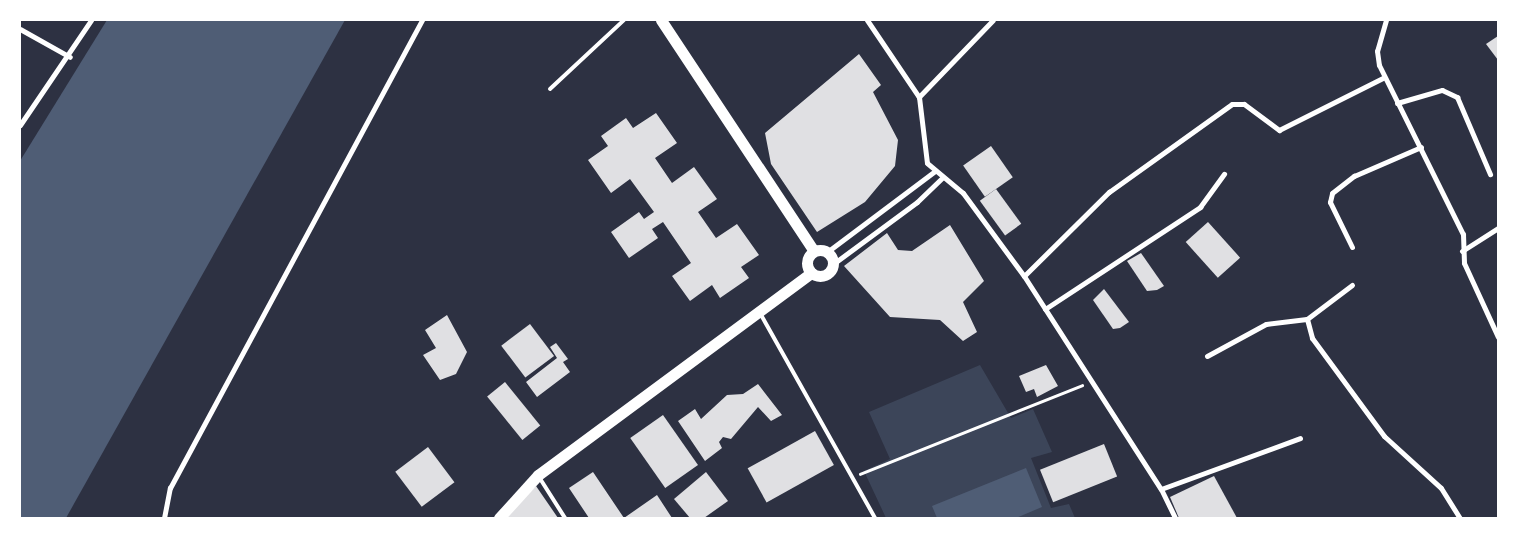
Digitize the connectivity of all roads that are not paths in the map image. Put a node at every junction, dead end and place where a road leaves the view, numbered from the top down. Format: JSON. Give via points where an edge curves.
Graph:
{"nodes":[{"id":1,"x":91,"y":20,"type":"edge"},
{"id":2,"x":422,"y":20,"type":"edge"},
{"id":3,"x":624,"y":20,"type":"edge"},
{"id":4,"x":661,"y":20,"type":"edge"},
{"id":5,"x":867,"y":20,"type":"edge"},
{"id":6,"x":993,"y":20,"type":"edge"},
{"id":7,"x":1386,"y":20,"type":"edge"},
{"id":8,"x":20,"y":29,"type":"edge"},
{"id":9,"x":70,"y":57,"type":"junction"},
{"id":10,"x":1384,"y":78,"type":"junction"},
{"id":11,"x":550,"y":89,"type":"dead end"},
{"id":12,"x":919,"y":97,"type":"junction"},
{"id":13,"x":1398,"y":103,"type":"junction"},
{"id":14,"x":20,"y":125,"type":"edge"},
{"id":15,"x":1421,"y":147,"type":"junction"},
{"id":16,"x":935,"y":171,"type":"junction"},
{"id":17,"x":1224,"y":174,"type":"dead end"},
{"id":18,"x":1490,"y":174,"type":"dead end"},
{"id":19,"x":942,"y":178,"type":"junction"},
{"id":20,"x":1498,"y":228,"type":"edge"},
{"id":21,"x":1352,"y":247,"type":"dead end"},
{"id":22,"x":814,"y":251,"type":"junction"},
{"id":23,"x":1462,"y":251,"type":"junction"},
{"id":24,"x":827,"y":252,"type":"junction"},
{"id":25,"x":833,"y":264,"type":"junction"},
{"id":26,"x":811,"y":273,"type":"junction"},
{"id":27,"x":1024,"y":276,"type":"junction"},
{"id":28,"x":1352,"y":285,"type":"dead end"},
{"id":29,"x":1045,"y":309,"type":"junction"},
{"id":30,"x":759,"y":311,"type":"junction"},
{"id":31,"x":1307,"y":319,"type":"junction"},
{"id":32,"x":1498,"y":337,"type":"edge"},
{"id":33,"x":1206,"y":356,"type":"dead end"},
{"id":34,"x":1300,"y":438,"type":"dead end"},
{"id":35,"x":538,"y":476,"type":"junction"},
{"id":36,"x":1162,"y":489,"type":"junction"},
{"id":37,"x":164,"y":518,"type":"edge"},
{"id":38,"x":500,"y":518,"type":"edge"},
{"id":39,"x":565,"y":518,"type":"edge"},
{"id":40,"x":875,"y":518,"type":"edge"},
{"id":41,"x":1175,"y":518,"type":"edge"},
{"id":42,"x":1460,"y":518,"type":"edge"}],
"edges":[{"from":1,"to":9,"type":"street"},
{"from":2,"to":37,"type":"street","via":[[170,488]]},
{"from":3,"to":11,"type":"lane"},
{"from":4,"to":22,"type":"main road"},
{"from":5,"to":12,"type":"street"},
{"from":6,"to":12,"type":"street"},
{"from":7,"to":10,"type":"street","via":[[1377,51]]},
{"from":8,"to":9,"type":"street"},
{"from":9,"to":14,"type":"street"},
{"from":10,"to":13,"type":"street"},
{"from":10,"to":27,"type":"street","via":[[1279,130],[1244,104],[1232,104],[1109,192]]},
{"from":12,"to":16,"type":"street","via":[[927,163]]},
{"from":13,"to":15,"type":"street"},
{"from":13,"to":18,"type":"street","via":[[1442,90],[1457,97]]},
{"from":15,"to":21,"type":"street","via":[[1354,176],[1332,193],[1330,202]]},
{"from":15,"to":23,"type":"street","via":[[1463,234]]},
{"from":16,"to":19,"type":"street"},
{"from":16,"to":24,"type":"street"},
{"from":17,"to":29,"type":"street","via":[[1200,207]]},
{"from":19,"to":25,"type":"street","via":[[917,202]]},
{"from":19,"to":27,"type":"street","via":[[963,193]]},
{"from":20,"to":23,"type":"street"},
{"from":22,"to":24,"type":"main road"},
{"from":22,"to":26,"type":"main road","via":[[807,261]]},
{"from":23,"to":32,"type":"street","via":[[1472,285]]},
{"from":24,"to":25,"type":"main road"},
{"from":25,"to":26,"type":"main road","via":[[827,274]]},
{"from":26,"to":30,"type":"main road"},
{"from":27,"to":29,"type":"street"},
{"from":28,"to":31,"type":"street"},
{"from":29,"to":36,"type":"street"},
{"from":30,"to":35,"type":"main road"},
{"from":30,"to":40,"type":"lane"},
{"from":31,"to":33,"type":"street","via":[[1266,324]]},
{"from":31,"to":42,"type":"street","via":[[1312,338],[1384,436],[1440,488]]},
{"from":34,"to":36,"type":"street"},
{"from":35,"to":38,"type":"main road"},
{"from":35,"to":39,"type":"lane"},
{"from":36,"to":41,"type":"street"}]}
